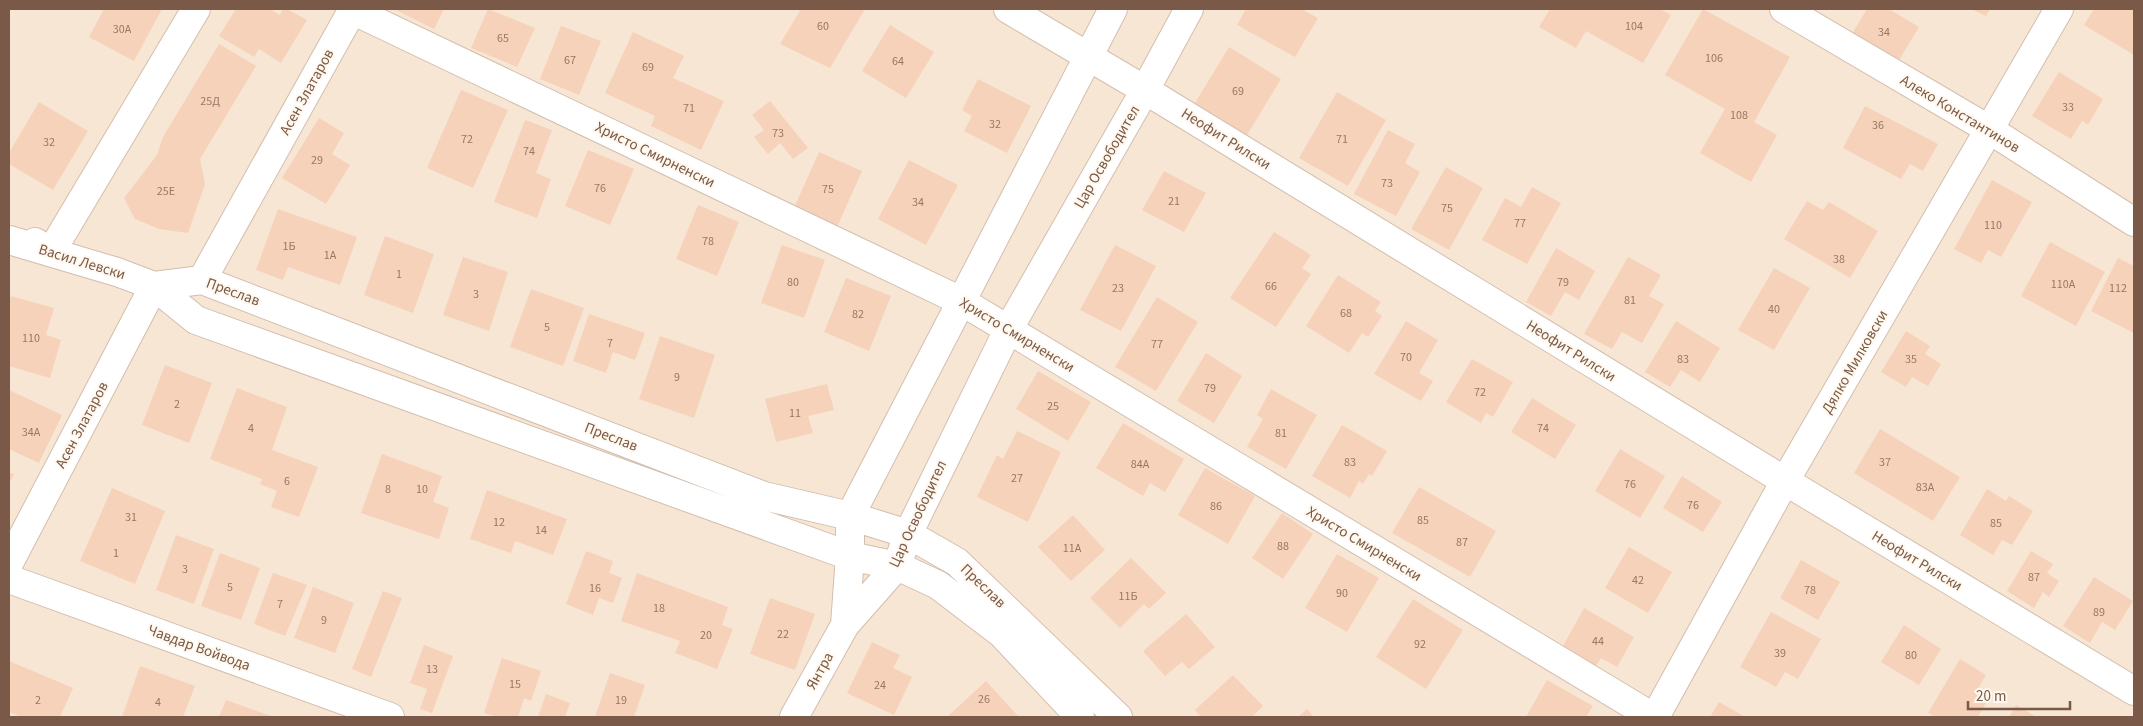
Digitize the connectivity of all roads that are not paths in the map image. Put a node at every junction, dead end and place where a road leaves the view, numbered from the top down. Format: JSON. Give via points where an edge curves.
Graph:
{"nodes":[{"id":1,"x":196,"y":9,"type":"edge"},
{"id":2,"x":352,"y":9,"type":"edge"},
{"id":3,"x":1008,"y":9,"type":"edge"},
{"id":4,"x":1113,"y":9,"type":"edge"},
{"id":5,"x":1189,"y":9,"type":"edge"},
{"id":6,"x":1784,"y":9,"type":"edge"},
{"id":7,"x":2059,"y":9,"type":"edge"},
{"id":8,"x":1088,"y":57,"type":"junction"},
{"id":9,"x":1145,"y":90,"type":"junction"},
{"id":10,"x":1990,"y":130,"type":"junction"},
{"id":11,"x":2134,"y":222,"type":"edge"},
{"id":12,"x":9,"y":225,"type":"edge"},
{"id":13,"x":9,"y":240,"type":"edge"},
{"id":14,"x":51,"y":252,"type":"junction"},
{"id":15,"x":202,"y":280,"type":"junction"},
{"id":16,"x":154,"y":286,"type":"junction"},
{"id":17,"x":961,"y":301,"type":"junction"},
{"id":18,"x":1008,"y":330,"type":"junction"},
{"id":19,"x":1785,"y":482,"type":"junction"},
{"id":20,"x":850,"y":516,"type":"junction"},
{"id":21,"x":908,"y":534,"type":"junction"},
{"id":22,"x":850,"y":556,"type":"junction"},
{"id":23,"x":9,"y":563,"type":"edge"},
{"id":24,"x":897,"y":566,"type":"junction"},
{"id":25,"x":9,"y":579,"type":"edge"},
{"id":26,"x":845,"y":625,"type":"junction"},
{"id":27,"x":2134,"y":692,"type":"edge"},
{"id":28,"x":380,"y":716,"type":"edge"},
{"id":29,"x":794,"y":717,"type":"edge"},
{"id":30,"x":1080,"y":717,"type":"edge"},
{"id":31,"x":1118,"y":717,"type":"edge"},
{"id":32,"x":1654,"y":717,"type":"edge"}],
"edges":[{"from":1,"to":14,"type":"street"},
{"from":2,"to":15,"type":"street","name":"Асен Златаров"},
{"from":2,"to":17,"type":"street","name":"Христо Смирненски"},
{"from":3,"to":8,"type":"street","name":"Неофит Рилски"},
{"from":4,"to":8,"type":"street"},
{"from":5,"to":9,"type":"street","name":"Цар Освободител"},
{"from":6,"to":10,"type":"street","name":"Алеко Константинов"},
{"from":7,"to":10,"type":"street","name":"Дялко Милковски"},
{"from":8,"to":9,"type":"street","name":"Неофит Рилски"},
{"from":8,"to":17,"type":"street"},
{"from":9,"to":18,"type":"street","name":"Цар Освободител"},
{"from":9,"to":19,"type":"street","name":"Неофит Рилски"},
{"from":10,"to":11,"type":"street","name":"Алеко Константинов"},
{"from":10,"to":19,"type":"street","name":"Дялко Милковски"},
{"from":12,"to":14,"type":"street"},
{"from":13,"to":14,"type":"street","name":"Васил Левски"},
{"from":14,"to":16,"type":"street","name":"Васил Левски"},
{"from":15,"to":16,"type":"street","name":"Преслав"},
{"from":15,"to":20,"type":"street","name":"Преслав","via":[[764,496]]},
{"from":16,"to":22,"type":"street","name":"Преслав","via":[[196,320]]},
{"from":16,"to":23,"type":"street","name":"Асен Златаров"},
{"from":17,"to":18,"type":"street","name":"Христо Смирненски"},
{"from":17,"to":20,"type":"street"},
{"from":18,"to":21,"type":"street","name":"Цар Освободител"},
{"from":18,"to":32,"type":"street","name":"Христо Смирненски"},
{"from":19,"to":27,"type":"street","name":"Неофит Рилски"},
{"from":19,"to":32,"type":"street","name":"Дялко Милковски"},
{"from":20,"to":21,"type":"street","name":"Преслав"},
{"from":20,"to":22,"type":"street"},
{"from":21,"to":24,"type":"street","name":"Цар Освободител"},
{"from":21,"to":31,"type":"street","name":"Преслав","via":[[957,562]]},
{"from":22,"to":24,"type":"street","name":"Преслав"},
{"from":22,"to":26,"type":"street"},
{"from":24,"to":26,"type":"street","name":"Цар Освободител"},
{"from":24,"to":30,"type":"street","name":"Преслав","via":[[938,585],[1001,633]]},
{"from":25,"to":28,"type":"street","name":"Чавдар Войвода"},
{"from":26,"to":29,"type":"street","name":"Янтра"}]}
